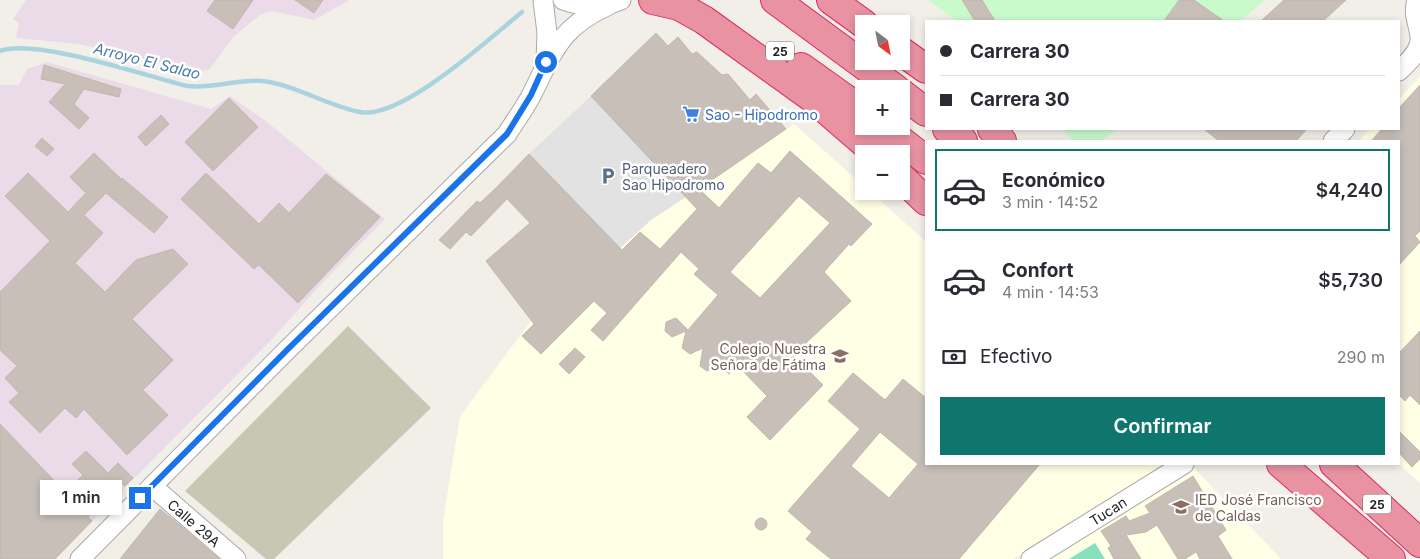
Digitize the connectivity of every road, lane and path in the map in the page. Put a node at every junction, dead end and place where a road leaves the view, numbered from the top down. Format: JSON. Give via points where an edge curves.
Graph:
{"nodes":[{"id":1,"x":543,"y":0,"type":"edge"},
{"id":2,"x":563,"y":0,"type":"edge"},
{"id":3,"x":653,"y":0,"type":"edge"},
{"id":4,"x":708,"y":0,"type":"edge"},
{"id":5,"x":775,"y":0,"type":"edge"},
{"id":6,"x":831,"y":0,"type":"edge"},
{"id":7,"x":1416,"y":0,"type":"edge"},
{"id":8,"x":615,"y":3,"type":"edge"},
{"id":9,"x":855,"y":17,"type":"edge"},
{"id":10,"x":910,"y":57,"type":"edge"},
{"id":11,"x":546,"y":62,"type":"junction"},
{"id":12,"x":925,"y":68,"type":"edge"},
{"id":13,"x":1400,"y":70,"type":"edge"},
{"id":14,"x":884,"y":80,"type":"edge"},
{"id":15,"x":910,"y":100,"type":"edge"},
{"id":16,"x":855,"y":106,"type":"edge"},
{"id":17,"x":925,"y":111,"type":"edge"},
{"id":18,"x":948,"y":130,"type":"edge"},
{"id":19,"x":993,"y":130,"type":"edge"},
{"id":20,"x":1344,"y":130,"type":"edge"},
{"id":21,"x":894,"y":135,"type":"edge"},
{"id":22,"x":962,"y":140,"type":"edge"},
{"id":23,"x":1001,"y":140,"type":"edge"},
{"id":24,"x":1334,"y":140,"type":"edge"},
{"id":25,"x":867,"y":145,"type":"edge"},
{"id":26,"x":925,"y":159,"type":"edge"},
{"id":27,"x":910,"y":186,"type":"edge"},
{"id":28,"x":925,"y":200,"type":"edge"},
{"id":29,"x":1182,"y":465,"type":"edge"},
{"id":30,"x":1282,"y":465,"type":"edge"},
{"id":31,"x":1335,"y":465,"type":"edge"},
{"id":32,"x":152,"y":486,"type":"junction"},
{"id":33,"x":1420,"y":543,"type":"edge"},
{"id":34,"x":80,"y":559,"type":"edge"},
{"id":35,"x":236,"y":559,"type":"edge"},
{"id":36,"x":1031,"y":559,"type":"edge"},
{"id":37,"x":1392,"y":559,"type":"edge"}],
"edges":[{"from":1,"to":11,"type":"street"},
{"from":2,"to":8,"type":"street","via":[[592,6]]},
{"from":3,"to":25,"type":"highway","via":[[679,6],[704,20],[812,97]]},
{"from":4,"to":16,"type":"highway","number":"25"},
{"from":5,"to":14,"type":"highway"},
{"from":6,"to":9,"type":"highway"},
{"from":7,"to":13,"type":"street","via":[[1420,39],[1414,55]]},
{"from":8,"to":11,"type":"street","via":[[573,26]]},
{"from":10,"to":12,"type":"highway"},
{"from":11,"to":32,"type":"street","via":[[531,95],[507,134]]},
{"from":15,"to":17,"type":"highway"},
{"from":18,"to":22,"type":"highway"},
{"from":19,"to":23,"type":"highway"},
{"from":20,"to":24,"type":"street"},
{"from":21,"to":26,"type":"highway"},
{"from":27,"to":28,"type":"highway"},
{"from":29,"to":36,"type":"street","name":"Tucan"},
{"from":30,"to":37,"type":"highway","number":"25"},
{"from":31,"to":33,"type":"highway","number":"25"},
{"from":32,"to":34,"type":"street"},
{"from":32,"to":35,"type":"street","name":"Calle 29A"}]}
